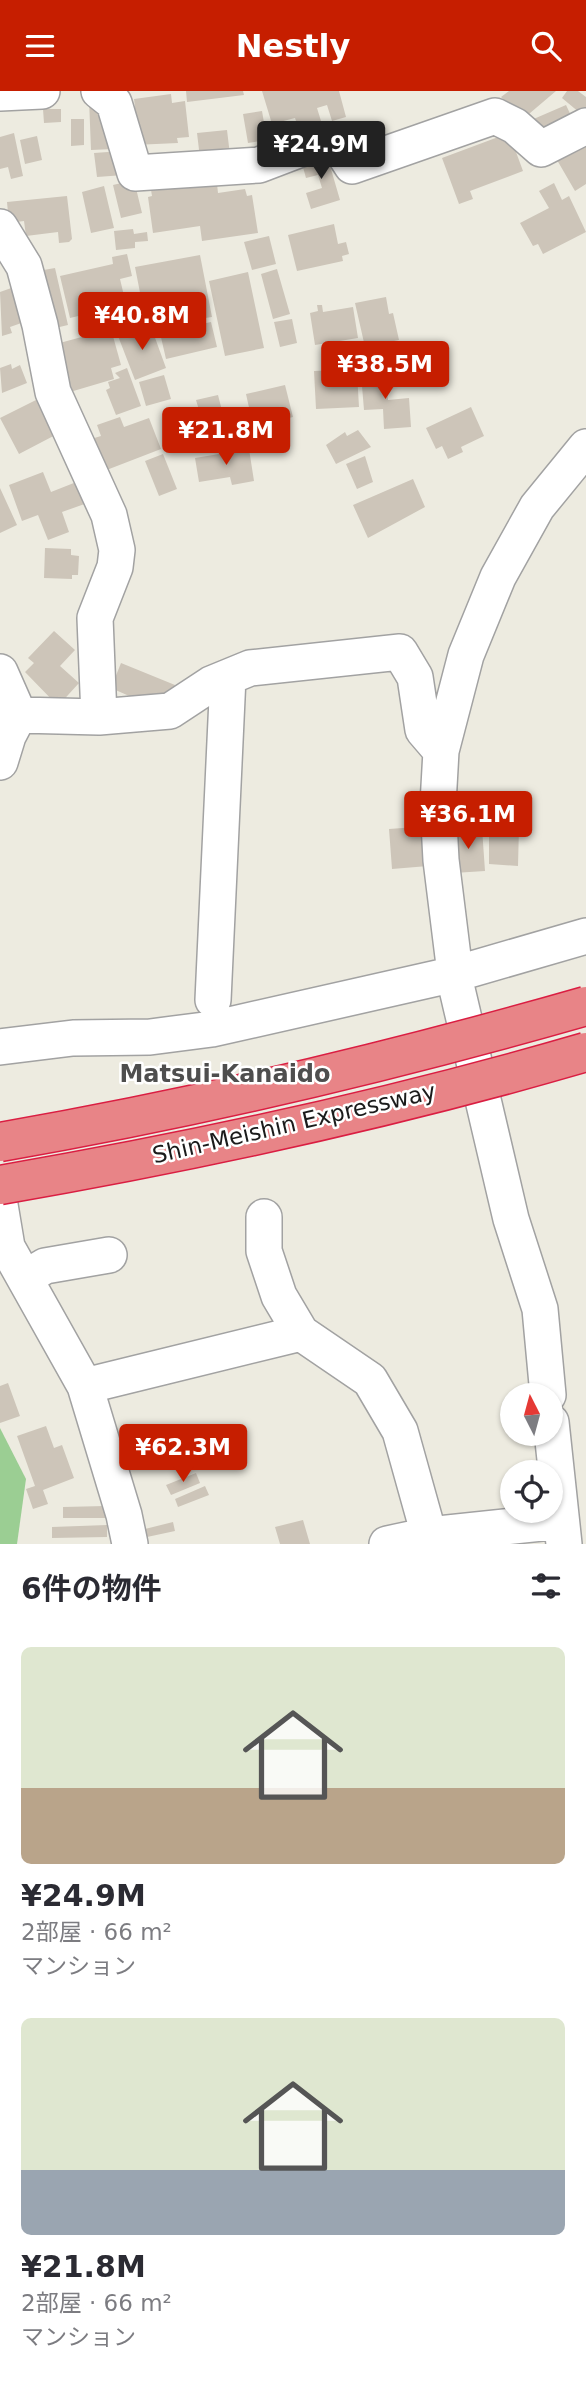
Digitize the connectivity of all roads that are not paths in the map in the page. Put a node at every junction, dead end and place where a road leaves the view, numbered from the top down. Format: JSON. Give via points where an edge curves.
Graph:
{"nodes":[{"id":1,"x":42,"y":91,"type":"edge"},
{"id":2,"x":99,"y":91,"type":"edge"},
{"id":3,"x":0,"y":93,"type":"edge"},
{"id":4,"x":586,"y":127,"type":"edge"},
{"id":5,"x":0,"y":227,"type":"edge"},
{"id":6,"x":586,"y":447,"type":"edge"},
{"id":7,"x":0,"y":672,"type":"edge"},
{"id":8,"x":228,"y":677,"type":"junction"},
{"id":9,"x":19,"y":715,"type":"junction"},
{"id":10,"x":99,"y":717,"type":"junction"},
{"id":11,"x":441,"y":751,"type":"junction"},
{"id":12,"x":0,"y":762,"type":"edge"},
{"id":13,"x":586,"y":936,"type":"edge"},
{"id":14,"x":455,"y":974,"type":"junction"},
{"id":15,"x":213,"y":1000,"type":"dead end"},
{"id":16,"x":586,"y":1006,"type":"edge"},
{"id":17,"x":0,"y":1047,"type":"edge"},
{"id":18,"x":586,"y":1052,"type":"edge"},
{"id":19,"x":0,"y":1142,"type":"edge"},
{"id":20,"x":0,"y":1185,"type":"edge"},
{"id":21,"x":0,"y":1205,"type":"edge"},
{"id":22,"x":264,"y":1217,"type":"dead end"},
{"id":23,"x":109,"y":1255,"type":"dead end"},
{"id":24,"x":25,"y":1278,"type":"junction"},
{"id":25,"x":301,"y":1333,"type":"junction"},
{"id":26,"x":547,"y":1383,"type":"edge"},
{"id":27,"x":85,"y":1386,"type":"junction"},
{"id":28,"x":554,"y":1446,"type":"edge"},
{"id":29,"x":563,"y":1533,"type":"edge"},
{"id":30,"x":429,"y":1535,"type":"junction"},
{"id":31,"x":130,"y":1544,"type":"edge"},
{"id":32,"x":387,"y":1544,"type":"edge"}],
"edges":[{"from":1,"to":3,"type":"street"},
{"from":2,"to":4,"type":"street","via":[[114,103],[135,173],[259,165],[335,140],[352,166],[495,116],[515,125],[541,149]]},
{"from":5,"to":10,"type":"street","via":[[23,266],[53,392],[109,515],[117,550],[95,618]]},
{"from":6,"to":11,"type":"street","via":[[537,507],[498,577],[466,655]]},
{"from":7,"to":9,"type":"street"},
{"from":8,"to":10,"type":"street","via":[[170,711]]},
{"from":8,"to":11,"type":"street","via":[[250,668],[400,652],[415,677],[424,730]]},
{"from":8,"to":15,"type":"street"},
{"from":9,"to":10,"type":"street"},
{"from":9,"to":12,"type":"street"},
{"from":11,"to":14,"type":"street","via":[[441,860]]},
{"from":13,"to":14,"type":"street"},
{"from":14,"to":17,"type":"street","via":[[212,1029]]},
{"from":14,"to":26,"type":"street","via":[[512,1219],[540,1309]]},
{"from":16,"to":19,"type":"highway","name":"Shin-Meishin Expressway","bridge":true,"via":[[450,1045],[184,1106]]},
{"from":18,"to":20,"type":"highway","name":"Shin-Meishin Expressway","bridge":true,"via":[[231,1140]]},
{"from":21,"to":24,"type":"street","via":[[7,1247]]},
{"from":22,"to":25,"type":"street","via":[[264,1251],[279,1296]]},
{"from":23,"to":24,"type":"street","via":[[44,1266]]},
{"from":24,"to":27,"type":"street"},
{"from":25,"to":27,"type":"street"},
{"from":25,"to":30,"type":"street","via":[[370,1380],[400,1431]]},
{"from":27,"to":31,"type":"street"},
{"from":28,"to":29,"type":"street"},
{"from":29,"to":30,"type":"street"},
{"from":30,"to":32,"type":"street"}]}
